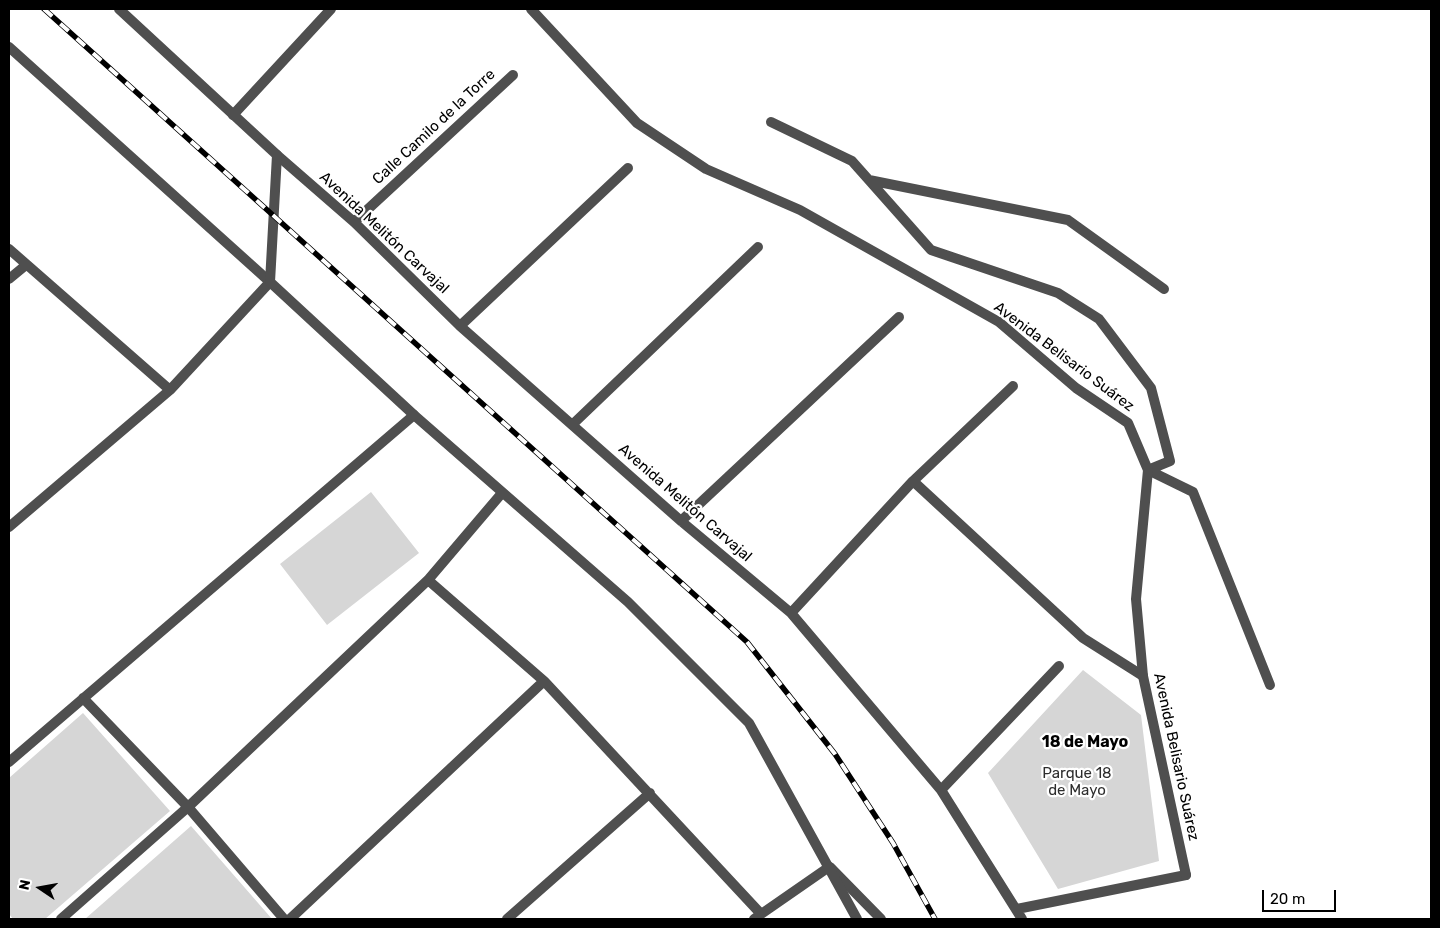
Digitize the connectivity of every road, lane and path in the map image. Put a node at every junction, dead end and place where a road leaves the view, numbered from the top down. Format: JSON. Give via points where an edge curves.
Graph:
{"nodes":[{"id":1,"x":119,"y":9,"type":"edge"},
{"id":2,"x":331,"y":9,"type":"edge"},
{"id":3,"x":531,"y":9,"type":"edge"},
{"id":4,"x":9,"y":48,"type":"edge"},
{"id":5,"x":512,"y":75,"type":"dead end"},
{"id":6,"x":233,"y":115,"type":"junction"},
{"id":7,"x":771,"y":122,"type":"dead end"},
{"id":8,"x":277,"y":155,"type":"junction"},
{"id":9,"x":628,"y":168,"type":"dead end"},
{"id":10,"x":869,"y":180,"type":"junction"},
{"id":11,"x":354,"y":222,"type":"junction"},
{"id":12,"x":758,"y":246,"type":"dead end"},
{"id":13,"x":9,"y":249,"type":"edge"},
{"id":14,"x":26,"y":265,"type":"junction"},
{"id":15,"x":9,"y":279,"type":"edge"},
{"id":16,"x":270,"y":282,"type":"junction"},
{"id":17,"x":1164,"y":289,"type":"dead end"},
{"id":18,"x":899,"y":316,"type":"dead end"},
{"id":19,"x":460,"y":326,"type":"junction"},
{"id":20,"x":1013,"y":386,"type":"dead end"},
{"id":21,"x":170,"y":390,"type":"junction"},
{"id":22,"x":414,"y":415,"type":"junction"},
{"id":23,"x":573,"y":424,"type":"junction"},
{"id":24,"x":1148,"y":470,"type":"junction"},
{"id":25,"x":913,"y":481,"type":"junction"},
{"id":26,"x":502,"y":493,"type":"junction"},
{"id":27,"x":681,"y":521,"type":"junction"},
{"id":28,"x":9,"y":527,"type":"edge"},
{"id":29,"x":428,"y":580,"type":"junction"},
{"id":30,"x":791,"y":613,"type":"junction"},
{"id":31,"x":1059,"y":666,"type":"dead end"},
{"id":32,"x":1142,"y":676,"type":"junction"},
{"id":33,"x":544,"y":680,"type":"junction"},
{"id":34,"x":1270,"y":684,"type":"dead end"},
{"id":35,"x":83,"y":698,"type":"junction"},
{"id":36,"x":9,"y":762,"type":"edge"},
{"id":37,"x":941,"y":790,"type":"junction"},
{"id":38,"x":650,"y":793,"type":"junction"},
{"id":39,"x":188,"y":807,"type":"junction"},
{"id":40,"x":829,"y":866,"type":"junction"},
{"id":41,"x":1017,"y":909,"type":"junction"},
{"id":42,"x":757,"y":916,"type":"edge"},
{"id":43,"x":61,"y":919,"type":"edge"},
{"id":44,"x":284,"y":919,"type":"edge"},
{"id":45,"x":290,"y":919,"type":"edge"},
{"id":46,"x":507,"y":919,"type":"edge"},
{"id":47,"x":857,"y":919,"type":"edge"},
{"id":48,"x":881,"y":919,"type":"edge"},
{"id":49,"x":1022,"y":919,"type":"edge"}],
"edges":[{"from":1,"to":6,"type":"street","name":"Avenida Melitón Carvajal"},
{"from":2,"to":6,"type":"street"},
{"from":3,"to":24,"type":"street","name":"Avenida Belisario Suárez","via":[[637,123],[698,164],[800,210],[999,322],[1076,388],[1128,423]]},
{"from":4,"to":16,"type":"street"},
{"from":5,"to":11,"type":"street","name":"Calle Camilo de la Torre"},
{"from":6,"to":8,"type":"street","name":"Avenida Melitón Carvajal"},
{"from":7,"to":10,"type":"street","via":[[852,161]]},
{"from":8,"to":11,"type":"street","name":"Avenida Melitón Carvajal"},
{"from":8,"to":16,"type":"street"},
{"from":9,"to":19,"type":"street"},
{"from":10,"to":17,"type":"street","via":[[1068,220]]},
{"from":10,"to":24,"type":"street","via":[[931,250],[1058,293],[1099,319],[1151,388],[1170,461]]},
{"from":11,"to":19,"type":"street","name":"Avenida Melitón Carvajal"},
{"from":12,"to":23,"type":"street"},
{"from":13,"to":14,"type":"street"},
{"from":14,"to":15,"type":"street"},
{"from":14,"to":21,"type":"street"},
{"from":16,"to":21,"type":"street"},
{"from":16,"to":22,"type":"street"},
{"from":18,"to":27,"type":"street"},
{"from":19,"to":23,"type":"street","name":"Avenida Melitón Carvajal"},
{"from":20,"to":25,"type":"street"},
{"from":21,"to":28,"type":"street"},
{"from":22,"to":26,"type":"street"},
{"from":22,"to":35,"type":"street"},
{"from":23,"to":27,"type":"street","name":"Avenida Melitón Carvajal"},
{"from":24,"to":32,"type":"street","name":"Avenida Belisario Suárez","via":[[1136,599]]},
{"from":24,"to":34,"type":"street","via":[[1193,492]]},
{"from":25,"to":30,"type":"street"},
{"from":25,"to":32,"type":"street","via":[[1083,638]]},
{"from":26,"to":29,"type":"street"},
{"from":26,"to":40,"type":"street","via":[[628,602],[749,723]]},
{"from":27,"to":30,"type":"street","name":"Avenida Melitón Carvajal"},
{"from":29,"to":33,"type":"street"},
{"from":29,"to":39,"type":"street"},
{"from":30,"to":37,"type":"street","name":"Avenida Melitón Carvajal"},
{"from":31,"to":37,"type":"street"},
{"from":32,"to":41,"type":"street","name":"Avenida Belisario Suárez","via":[[1186,875]]},
{"from":33,"to":38,"type":"street"},
{"from":33,"to":45,"type":"street"},
{"from":35,"to":36,"type":"street"},
{"from":35,"to":39,"type":"street"},
{"from":37,"to":41,"type":"street","name":"Avenida Melitón Carvajal"},
{"from":38,"to":42,"type":"street"},
{"from":38,"to":46,"type":"street"},
{"from":39,"to":43,"type":"street"},
{"from":39,"to":44,"type":"street"},
{"from":40,"to":42,"type":"street"},
{"from":40,"to":47,"type":"street"},
{"from":40,"to":48,"type":"street"},
{"from":41,"to":49,"type":"street","name":"Avenida Melitón Carvajal"}]}
